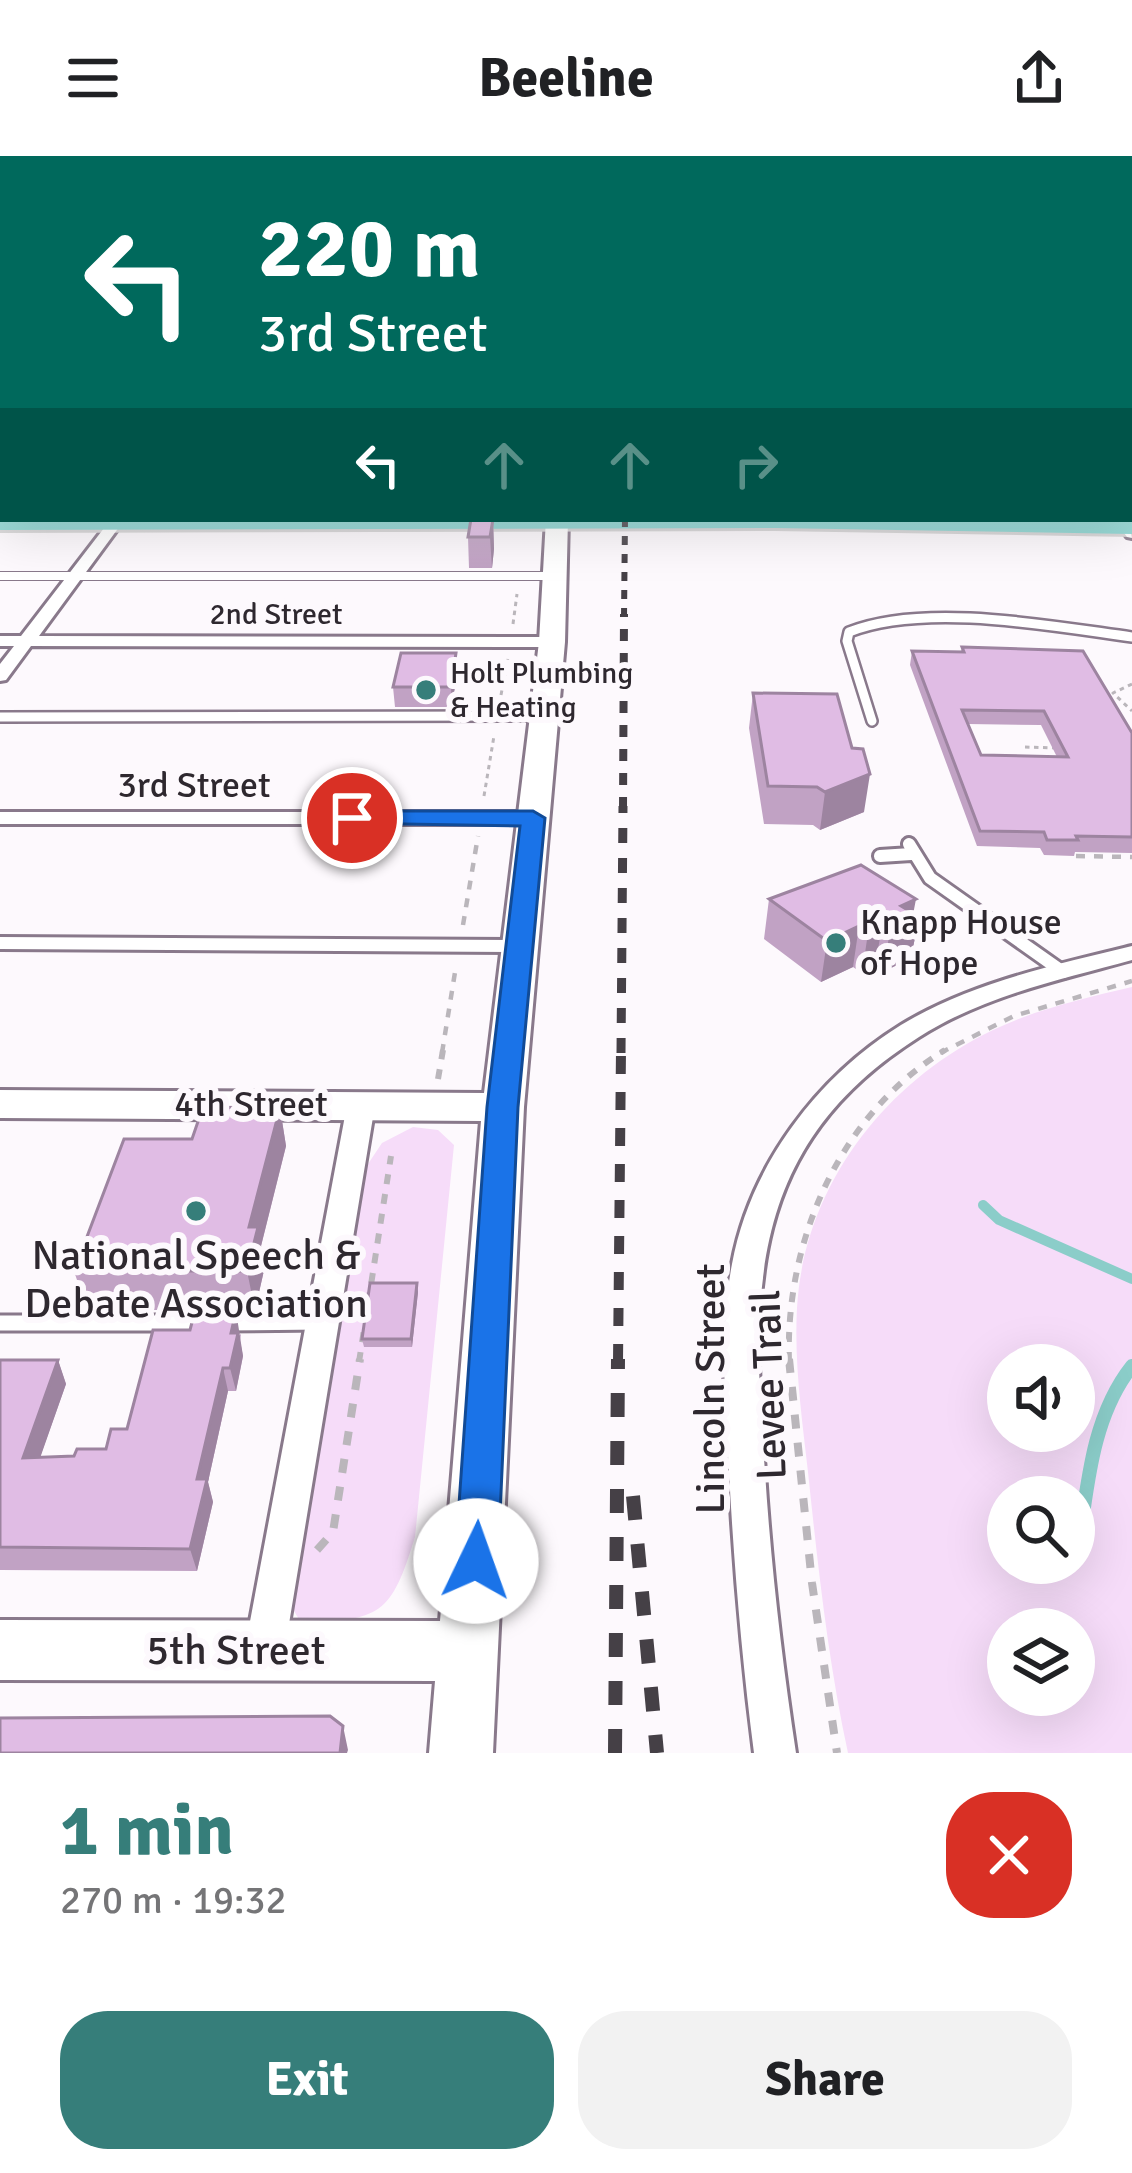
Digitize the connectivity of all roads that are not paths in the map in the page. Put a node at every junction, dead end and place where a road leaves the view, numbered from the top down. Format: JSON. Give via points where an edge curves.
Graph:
{"nodes":[{"id":1,"x":39,"y":522,"type":"edge"},
{"id":2,"x":116,"y":522,"type":"edge"},
{"id":3,"x":557,"y":522,"type":"edge"},
{"id":4,"x":0,"y":523,"type":"edge"},
{"id":5,"x":0,"y":576,"type":"edge"},
{"id":6,"x":555,"y":576,"type":"junction"},
{"id":7,"x":75,"y":577,"type":"junction"},
{"id":8,"x":1132,"y":637,"type":"edge"},
{"id":9,"x":0,"y":640,"type":"edge"},
{"id":10,"x":27,"y":640,"type":"junction"},
{"id":11,"x":552,"y":642,"type":"junction"},
{"id":12,"x":0,"y":676,"type":"edge"},
{"id":13,"x":544,"y":716,"type":"junction"},
{"id":14,"x":0,"y":717,"type":"edge"},
{"id":15,"x":872,"y":721,"type":"dead end"},
{"id":16,"x":0,"y":818,"type":"edge"},
{"id":17,"x":533,"y":818,"type":"junction"},
{"id":18,"x":880,"y":856,"type":"dead end"},
{"id":19,"x":0,"y":943,"type":"edge"},
{"id":20,"x":520,"y":946,"type":"junction"},
{"id":21,"x":1132,"y":953,"type":"edge"},
{"id":22,"x":1063,"y":972,"type":"junction"},
{"id":23,"x":0,"y":1104,"type":"edge"},
{"id":24,"x":361,"y":1105,"type":"junction"},
{"id":25,"x":503,"y":1107,"type":"junction"},
{"id":26,"x":322,"y":1322,"type":"junction"},
{"id":27,"x":0,"y":1323,"type":"edge"},
{"id":28,"x":0,"y":1650,"type":"edge"},
{"id":29,"x":265,"y":1650,"type":"junction"},
{"id":30,"x":471,"y":1652,"type":"junction"},
{"id":31,"x":461,"y":1753,"type":"edge"},
{"id":32,"x":775,"y":1753,"type":"edge"}],
"edges":[{"from":1,"to":4,"type":"main road"},
{"from":2,"to":7,"type":"street"},
{"from":3,"to":6,"type":"main road"},
{"from":5,"to":7,"type":"lane"},
{"from":6,"to":7,"type":"lane"},
{"from":6,"to":11,"type":"main road"},
{"from":7,"to":10,"type":"street"},
{"from":8,"to":15,"type":"lane","via":[[1059,626],[857,625],[847,641]]},
{"from":9,"to":10,"type":"street","name":"2nd Street"},
{"from":10,"to":11,"type":"street","name":"2nd Street"},
{"from":10,"to":12,"type":"street"},
{"from":11,"to":13,"type":"main road"},
{"from":13,"to":14,"type":"lane"},
{"from":13,"to":17,"type":"main road"},
{"from":16,"to":17,"type":"street","name":"3rd Street"},
{"from":17,"to":20,"type":"main road"},
{"from":18,"to":22,"type":"lane","via":[[910,849],[947,892]]},
{"from":19,"to":20,"type":"lane"},
{"from":20,"to":25,"type":"main road"},
{"from":21,"to":22,"type":"street","name":"Lincoln Street"},
{"from":22,"to":32,"type":"street","name":"Lincoln Street","via":[[914,1028],[860,1068],[814,1117],[753,1237],[743,1402]]},
{"from":23,"to":24,"type":"main road","name":"4th Street"},
{"from":24,"to":25,"type":"main road","name":"4th Street"},
{"from":24,"to":26,"type":"street"},
{"from":25,"to":30,"type":"main road"},
{"from":26,"to":27,"type":"lane"},
{"from":26,"to":29,"type":"street"},
{"from":28,"to":29,"type":"main road","name":"5th Street"},
{"from":29,"to":30,"type":"main road","name":"5th Street"},
{"from":30,"to":31,"type":"main road"}]}
